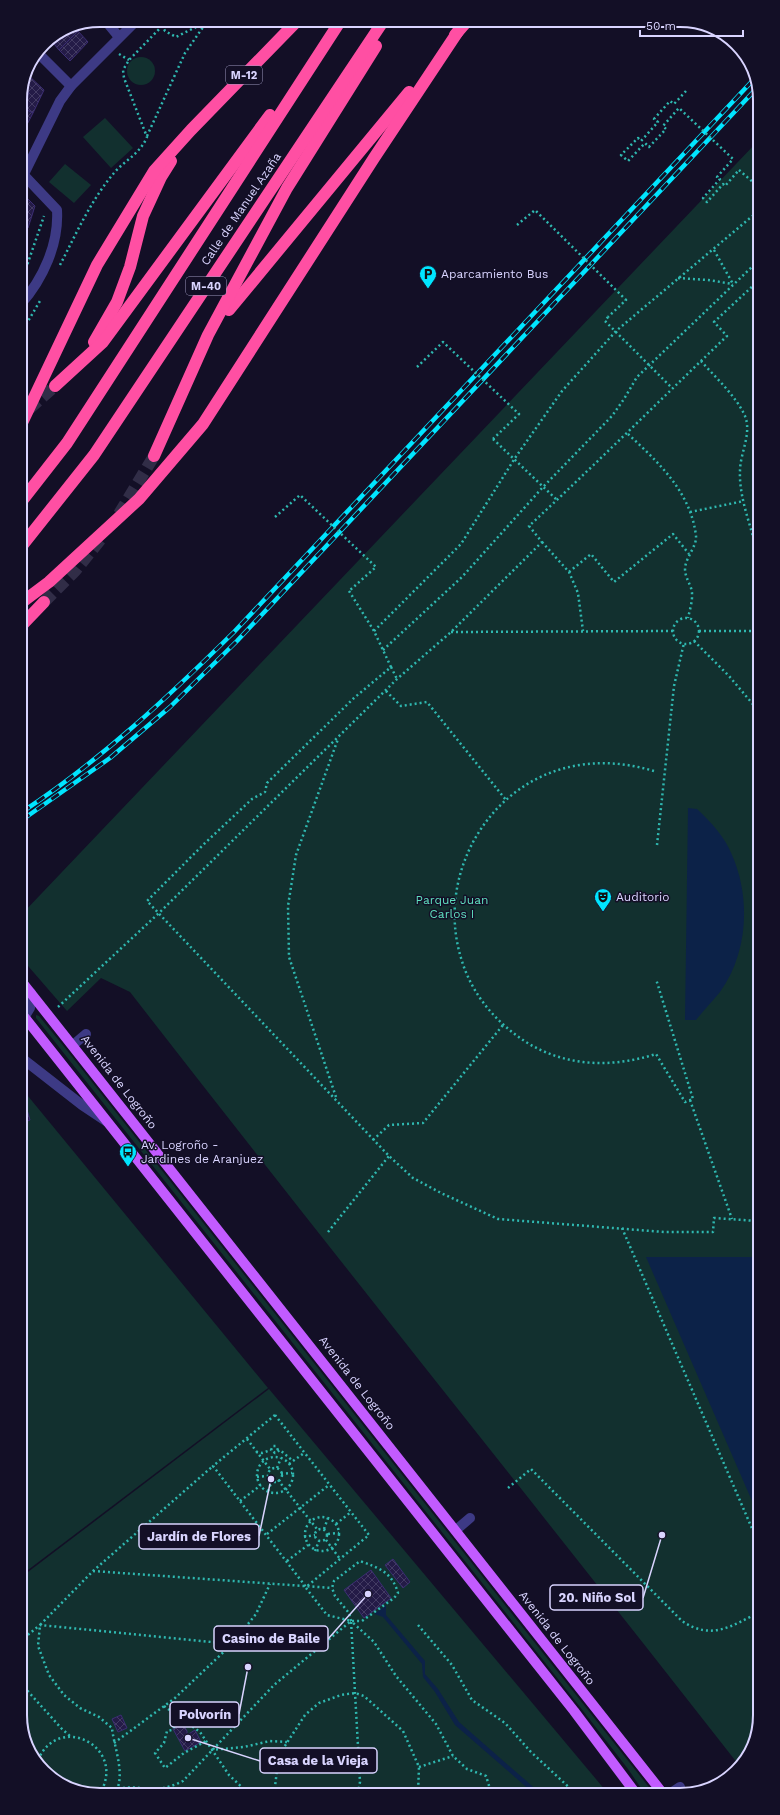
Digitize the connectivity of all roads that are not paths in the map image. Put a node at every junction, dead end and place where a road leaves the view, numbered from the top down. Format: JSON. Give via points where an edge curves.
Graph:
{"nodes":[{"id":1,"x":110,"y":27,"type":"edge"},
{"id":2,"x":130,"y":27,"type":"edge"},
{"id":3,"x":291,"y":27,"type":"edge"},
{"id":4,"x":335,"y":27,"type":"edge"},
{"id":5,"x":335,"y":27,"type":"edge"},
{"id":6,"x":379,"y":27,"type":"edge"},
{"id":7,"x":388,"y":27,"type":"edge"},
{"id":8,"x":462,"y":27,"type":"edge"},
{"id":9,"x":459,"y":30,"type":"junction"},
{"id":10,"x":119,"y":37,"type":"junction"},
{"id":11,"x":41,"y":56,"type":"edge"},
{"id":12,"x":71,"y":86,"type":"junction"},
{"id":13,"x":191,"y":130,"type":"junction"},
{"id":14,"x":27,"y":163,"type":"edge"},
{"id":15,"x":27,"y":177,"type":"edge"},
{"id":16,"x":27,"y":297,"type":"edge"},
{"id":17,"x":208,"y":335,"type":"junction"},
{"id":18,"x":76,"y":368,"type":"junction"},
{"id":19,"x":55,"y":386,"type":"tunnel mouth"},
{"id":20,"x":27,"y":413,"type":"edge"},
{"id":21,"x":154,"y":456,"type":"tunnel mouth"},
{"id":22,"x":27,"y":494,"type":"edge"},
{"id":23,"x":27,"y":539,"type":"edge"},
{"id":24,"x":27,"y":598,"type":"edge"},
{"id":25,"x":44,"y":602,"type":"tunnel mouth"},
{"id":26,"x":27,"y":621,"type":"edge"},
{"id":27,"x":27,"y":988,"type":"edge"},
{"id":28,"x":31,"y":993,"type":"junction"},
{"id":29,"x":27,"y":1013,"type":"edge"},
{"id":30,"x":27,"y":1022,"type":"edge"},
{"id":31,"x":86,"y":1034,"type":"dead end"},
{"id":32,"x":73,"y":1045,"type":"junction"},
{"id":33,"x":27,"y":1062,"type":"edge"},
{"id":34,"x":107,"y":1122,"type":"junction"},
{"id":35,"x":470,"y":1518,"type":"dead end"},
{"id":36,"x":456,"y":1530,"type":"junction"},
{"id":37,"x":632,"y":1788,"type":"edge"},
{"id":38,"x":659,"y":1788,"type":"edge"}],
"edges":[{"from":1,"to":10,"type":"street"},
{"from":2,"to":10,"type":"street"},
{"from":3,"to":13,"type":"highway","number":"M-12"},
{"from":4,"to":18,"type":"highway","via":[[103,342]]},
{"from":5,"to":22,"type":"highway","name":"Calle de Manuel Azaña","number":"M-40","via":[[67,443]]},
{"from":6,"to":23,"type":"highway","name":"Calle de Manuel Azaña","number":"M-40","via":[[94,455]]},
{"from":7,"to":17,"type":"highway","via":[[287,188]]},
{"from":8,"to":9,"type":"highway"},
{"from":9,"to":17,"type":"highway","via":[[363,150],[236,300],[214,332]]},
{"from":9,"to":24,"type":"highway","via":[[203,424],[139,499],[49,582]]},
{"from":10,"to":12,"type":"street"},
{"from":11,"to":12,"type":"street"},
{"from":12,"to":14,"type":"street","via":[[60,101]]},
{"from":13,"to":18,"type":"highway","via":[[161,176],[146,210],[117,302],[97,338]]},
{"from":13,"to":20,"type":"highway","via":[[154,171],[97,265]]},
{"from":15,"to":16,"type":"street","via":[[57,210],[58,223],[47,264]]},
{"from":17,"to":21,"type":"highway"},
{"from":18,"to":19,"type":"highway"},
{"from":25,"to":26,"type":"highway"},
{"from":27,"to":28,"type":"main road","name":"Avenida de Logroño"},
{"from":28,"to":29,"type":"street"},
{"from":28,"to":32,"type":"main road","name":"Avenida de Logroño"},
{"from":30,"to":34,"type":"main road"},
{"from":31,"to":32,"type":"street"},
{"from":32,"to":36,"type":"main road","name":"Avenida de Logroño"},
{"from":33,"to":34,"type":"street"},
{"from":34,"to":37,"type":"main road","via":[[574,1711]]},
{"from":35,"to":36,"type":"street"},
{"from":36,"to":38,"type":"main road","name":"Avenida de Logroño"}]}
